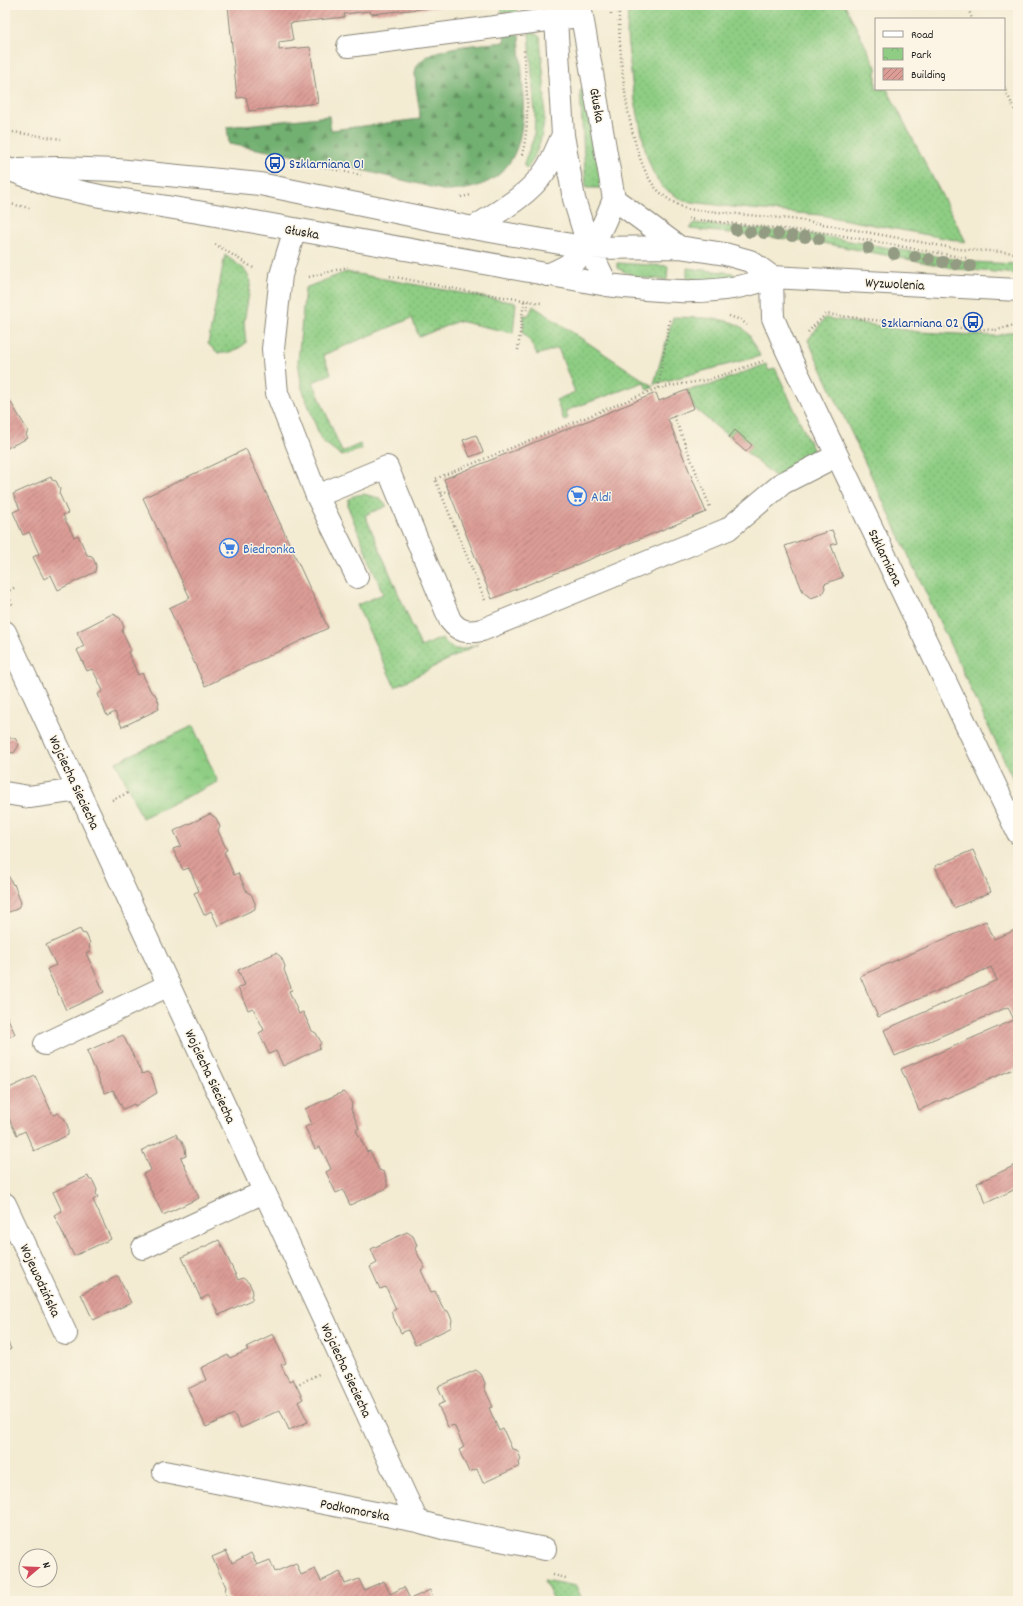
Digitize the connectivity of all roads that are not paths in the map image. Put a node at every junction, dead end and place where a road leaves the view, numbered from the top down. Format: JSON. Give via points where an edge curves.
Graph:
{"nodes":[{"id":1,"x":581,"y":10,"type":"edge"},
{"id":2,"x":557,"y":12,"type":"edge"},
{"id":3,"x":348,"y":46,"type":"dead end"},
{"id":4,"x":563,"y":135,"type":"junction"},
{"id":5,"x":7,"y":168,"type":"edge"},
{"id":6,"x":614,"y":199,"type":"junction"},
{"id":7,"x":473,"y":228,"type":"junction"},
{"id":8,"x":295,"y":229,"type":"junction"},
{"id":9,"x":679,"y":247,"type":"junction"},
{"id":10,"x":589,"y":248,"type":"junction"},
{"id":11,"x":547,"y":275,"type":"junction"},
{"id":12,"x":772,"y":277,"type":"junction"},
{"id":13,"x":607,"y":286,"type":"junction"},
{"id":14,"x":1018,"y":290,"type":"edge"},
{"id":15,"x":836,"y":456,"type":"junction"},
{"id":16,"x":317,"y":496,"type":"junction"},
{"id":17,"x":357,"y":577,"type":"dead end"},
{"id":18,"x":5,"y":632,"type":"edge"},
{"id":19,"x":78,"y":790,"type":"junction"},
{"id":20,"x":5,"y":793,"type":"edge"},
{"id":21,"x":1018,"y":833,"type":"edge"},
{"id":22,"x":169,"y":985,"type":"junction"},
{"id":23,"x":45,"y":1044,"type":"dead end"},
{"id":24,"x":264,"y":1192,"type":"junction"},
{"id":25,"x":5,"y":1204,"type":"edge"},
{"id":26,"x":143,"y":1248,"type":"dead end"},
{"id":27,"x":66,"y":1334,"type":"dead end"},
{"id":28,"x":164,"y":1472,"type":"dead end"},
{"id":29,"x":417,"y":1520,"type":"junction"},
{"id":30,"x":545,"y":1549,"type":"dead end"}],
"edges":[{"from":1,"to":2,"type":"street"},
{"from":1,"to":6,"type":"street","name":"Głuska"},
{"from":2,"to":3,"type":"street","via":[[522,24]]},
{"from":2,"to":4,"type":"street"},
{"from":4,"to":7,"type":"street","via":[[546,171],[530,188]]},
{"from":4,"to":10,"type":"street","via":[[574,200]]},
{"from":5,"to":7,"type":"street","name":"Głuska","via":[[117,170],[260,184]]},
{"from":5,"to":8,"type":"street","name":"Głuska","via":[[53,186],[92,195]]},
{"from":6,"to":9,"type":"street"},
{"from":6,"to":10,"type":"street","via":[[603,226]]},
{"from":7,"to":10,"type":"street","name":"Głuska"},
{"from":8,"to":11,"type":"street","name":"Głuska"},
{"from":8,"to":16,"type":"street","via":[[281,276],[273,349],[278,393]]},
{"from":9,"to":10,"type":"street"},
{"from":9,"to":12,"type":"street","via":[[725,254],[750,262]]},
{"from":10,"to":11,"type":"street","via":[[573,263]]},
{"from":10,"to":13,"type":"street"},
{"from":11,"to":13,"type":"street","name":"Wyzwolenia"},
{"from":12,"to":13,"type":"street","name":"Wyzwolenia","via":[[753,285],[726,290]]},
{"from":12,"to":14,"type":"street","name":"Wyzwolenia"},
{"from":12,"to":15,"type":"street","name":"Szklarniana","via":[[773,318]]},
{"from":15,"to":16,"type":"street","via":[[783,483],[728,529],[482,630],[471,632],[455,627],[450,620],[387,467]]},
{"from":15,"to":21,"type":"street","name":"Szklarniana"},
{"from":16,"to":17,"type":"street"},
{"from":18,"to":19,"type":"street","name":"Wojciecha Sieciecha"},
{"from":19,"to":20,"type":"street","via":[[29,797]]},
{"from":19,"to":22,"type":"street","name":"Wojciecha Sieciecha"},
{"from":22,"to":23,"type":"street"},
{"from":22,"to":24,"type":"street","name":"Wojciecha Sieciecha"},
{"from":24,"to":26,"type":"street"},
{"from":24,"to":29,"type":"street","name":"Wojciecha Sieciecha"},
{"from":25,"to":27,"type":"street","name":"Wojewodzińska"},
{"from":28,"to":29,"type":"street","name":"Podkomorska"},
{"from":29,"to":30,"type":"street","name":"Podkomorska","via":[[446,1529]]}]}
